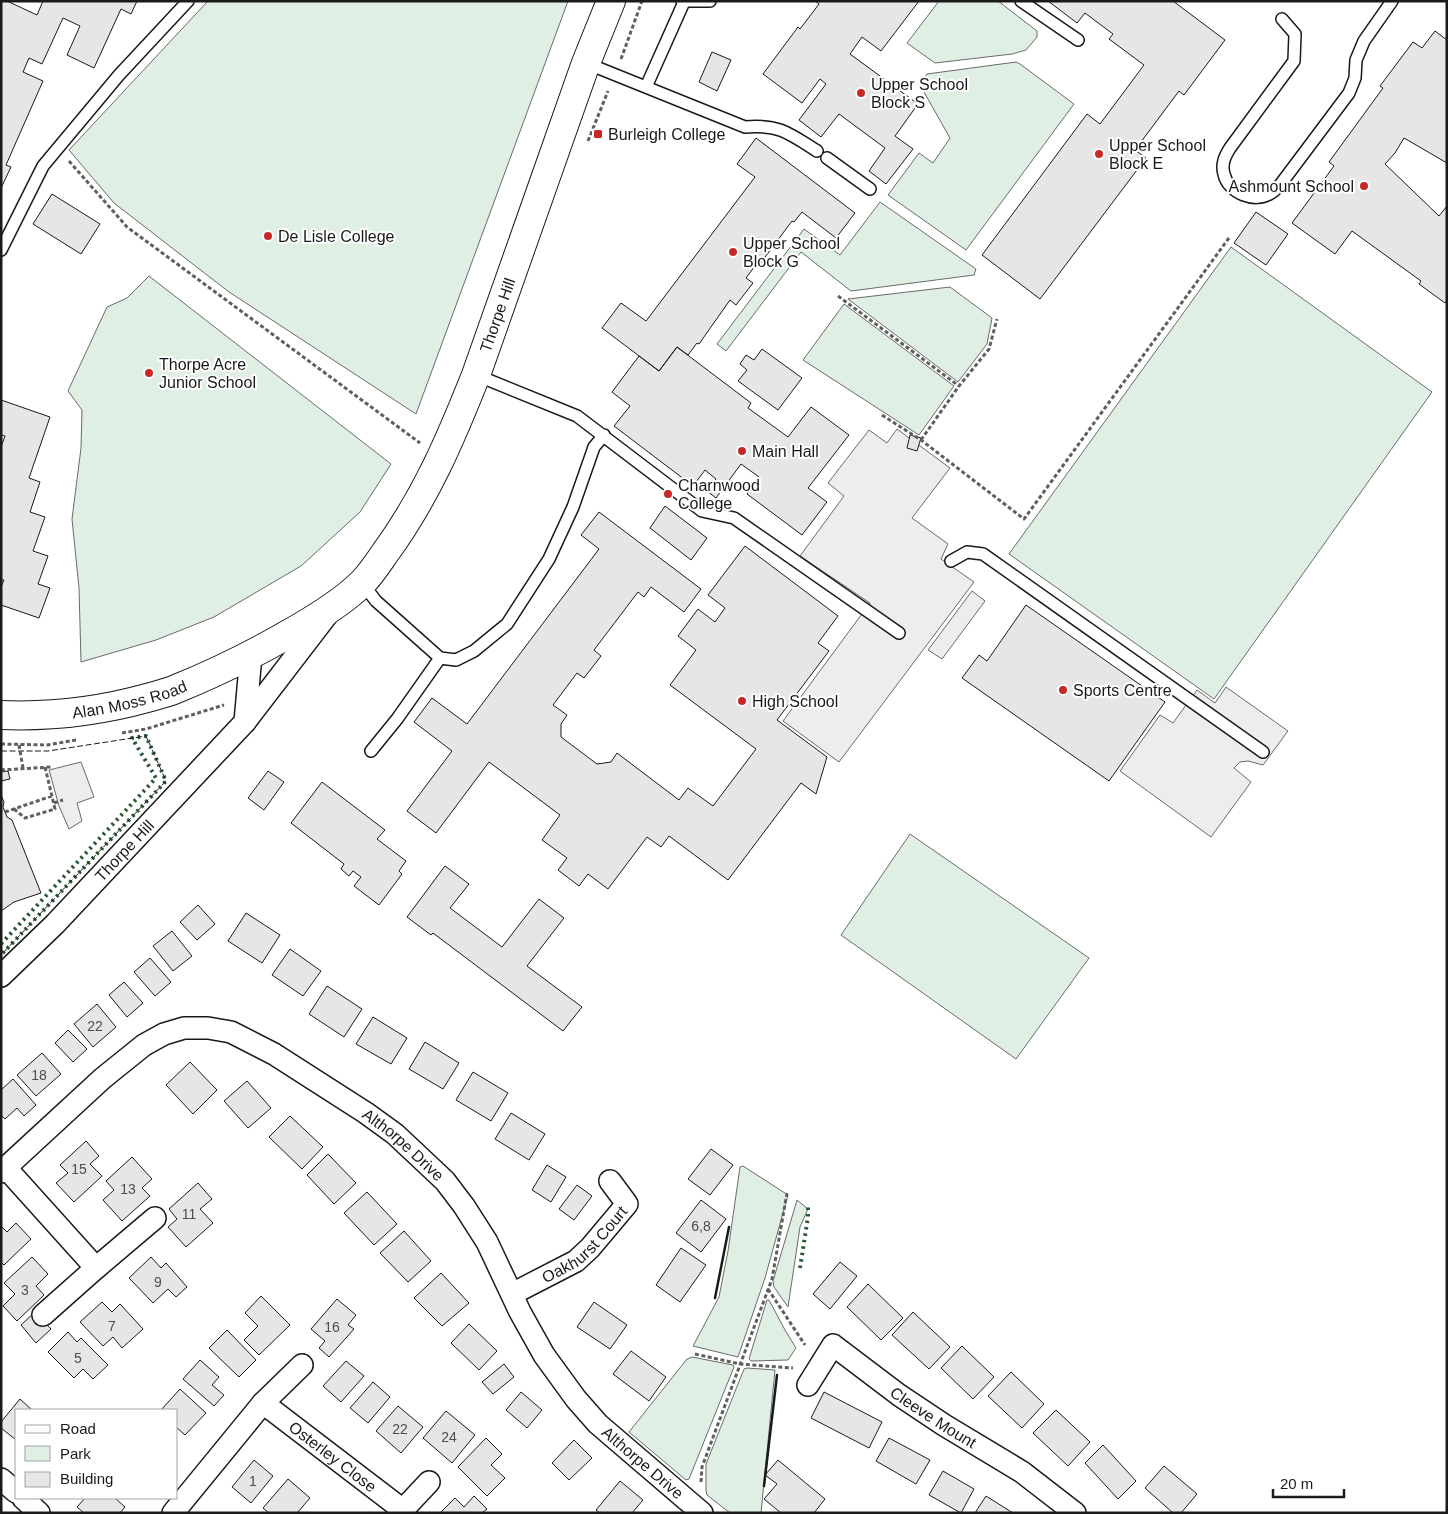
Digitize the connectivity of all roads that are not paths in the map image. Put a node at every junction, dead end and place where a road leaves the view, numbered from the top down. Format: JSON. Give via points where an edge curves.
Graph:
{"nodes":[{"id":1,"x":188,"y":1,"type":"edge"},
{"id":2,"x":611,"y":1,"type":"edge"},
{"id":3,"x":710,"y":1,"type":"edge"},
{"id":4,"x":1021,"y":1,"type":"edge"},
{"id":5,"x":1392,"y":1,"type":"edge"},
{"id":6,"x":683,"y":2,"type":"edge"},
{"id":7,"x":1282,"y":19,"type":"dead end"},
{"id":8,"x":1078,"y":40,"type":"dead end"},
{"id":9,"x":586,"y":63,"type":"junction"},
{"id":10,"x":646,"y":86,"type":"junction"},
{"id":11,"x":870,"y":190,"type":"dead end"},
{"id":12,"x":1,"y":250,"type":"edge"},
{"id":13,"x":476,"y":375,"type":"junction"},
{"id":14,"x":604,"y":435,"type":"junction"},
{"id":15,"x":951,"y":561,"type":"dead end"},
{"id":16,"x":362,"y":583,"type":"junction"},
{"id":17,"x":337,"y":603,"type":"junction"},
{"id":18,"x":899,"y":633,"type":"dead end"},
{"id":19,"x":251,"y":655,"type":"junction"},
{"id":20,"x":440,"y":658,"type":"junction"},
{"id":21,"x":1,"y":715,"type":"edge"},
{"id":22,"x":245,"y":722,"type":"junction"},
{"id":23,"x":371,"y":751,"type":"dead end"},
{"id":24,"x":1264,"y":752,"type":"dead end"},
{"id":25,"x":1,"y":976,"type":"edge"},
{"id":26,"x":4,"y":1170,"type":"edge"},
{"id":27,"x":610,"y":1181,"type":"dead end"},
{"id":28,"x":155,"y":1218,"type":"dead end"},
{"id":29,"x":96,"y":1268,"type":"junction"},
{"id":30,"x":512,"y":1294,"type":"junction"},
{"id":31,"x":43,"y":1315,"type":"dead end"},
{"id":32,"x":302,"y":1365,"type":"dead end"},
{"id":33,"x":808,"y":1385,"type":"dead end"},
{"id":34,"x":263,"y":1404,"type":"junction"},
{"id":35,"x":1,"y":1479,"type":"edge"},
{"id":36,"x":429,"y":1482,"type":"dead end"},
{"id":37,"x":15,"y":1491,"type":"edge"},
{"id":38,"x":23,"y":1499,"type":"edge"},
{"id":39,"x":402,"y":1511,"type":"edge"},
{"id":40,"x":39,"y":1513,"type":"edge"},
{"id":41,"x":173,"y":1513,"type":"edge"},
{"id":42,"x":701,"y":1513,"type":"edge"},
{"id":43,"x":1075,"y":1513,"type":"edge"}],
"edges":[{"from":1,"to":12,"type":"lane","via":[[119,75],[43,166]]},
{"from":2,"to":9,"type":"street","name":"Thorpe Hill"},
{"from":3,"to":6,"type":"lane"},
{"from":4,"to":8,"type":"lane"},
{"from":5,"to":7,"type":"lane","via":[[1364,41],[1349,93],[1280,185],[1271,194],[1257,198],[1230,187],[1224,174],[1223,160],[1294,61],[1295,34]]},
{"from":6,"to":10,"type":"lane"},
{"from":9,"to":10,"type":"lane"},
{"from":9,"to":13,"type":"street","name":"Thorpe Hill"},
{"from":10,"to":11,"type":"lane","via":[[745,127],[781,129],[822,154]]},
{"from":13,"to":14,"type":"lane","via":[[577,416]]},
{"from":13,"to":16,"type":"street","name":"Thorpe Hill","via":[[419,502]]},
{"from":14,"to":18,"type":"lane","via":[[702,511],[734,518]]},
{"from":14,"to":20,"type":"lane","via":[[594,447],[573,508],[549,559],[507,624],[474,651],[456,660]]},
{"from":15,"to":24,"type":"lane","via":[[967,552],[983,554]]},
{"from":16,"to":17,"type":"street","name":"Thorpe Hill"},
{"from":16,"to":20,"type":"lane","via":[[376,601]]},
{"from":17,"to":19,"type":"street","name":"Thorpe Hill"},
{"from":17,"to":22,"type":"street","name":"Thorpe Hill"},
{"from":19,"to":21,"type":"street","name":"Alan Moss Road","via":[[174,690],[126,703],[60,714]]},
{"from":19,"to":22,"type":"street"},
{"from":20,"to":23,"type":"lane"},
{"from":22,"to":25,"type":"street","name":"Thorpe Hill","via":[[55,924]]},
{"from":26,"to":29,"type":"street","name":"Althorpe Drive"},
{"from":26,"to":30,"type":"street","name":"Althorpe Drive","via":[[103,1078],[144,1045],[184,1028],[231,1032],[274,1054],[366,1113],[420,1156],[446,1181],[464,1206],[487,1242]]},
{"from":27,"to":30,"type":"street","name":"Oakhurst Court","via":[[627,1204],[590,1248],[576,1261]]},
{"from":28,"to":29,"type":"street"},
{"from":29,"to":31,"type":"street"},
{"from":30,"to":42,"type":"street","name":"Althorpe Drive","via":[[544,1355],[576,1400],[598,1424]]},
{"from":32,"to":34,"type":"street"},
{"from":33,"to":43,"type":"street","name":"Cleeve Mount","via":[[833,1345],[899,1395],[1022,1472]]},
{"from":34,"to":39,"type":"street","name":"Osterley Close"},
{"from":34,"to":41,"type":"street"},
{"from":35,"to":37,"type":"street"},
{"from":36,"to":39,"type":"street","name":"Osterley Close"},
{"from":38,"to":40,"type":"street"}]}
